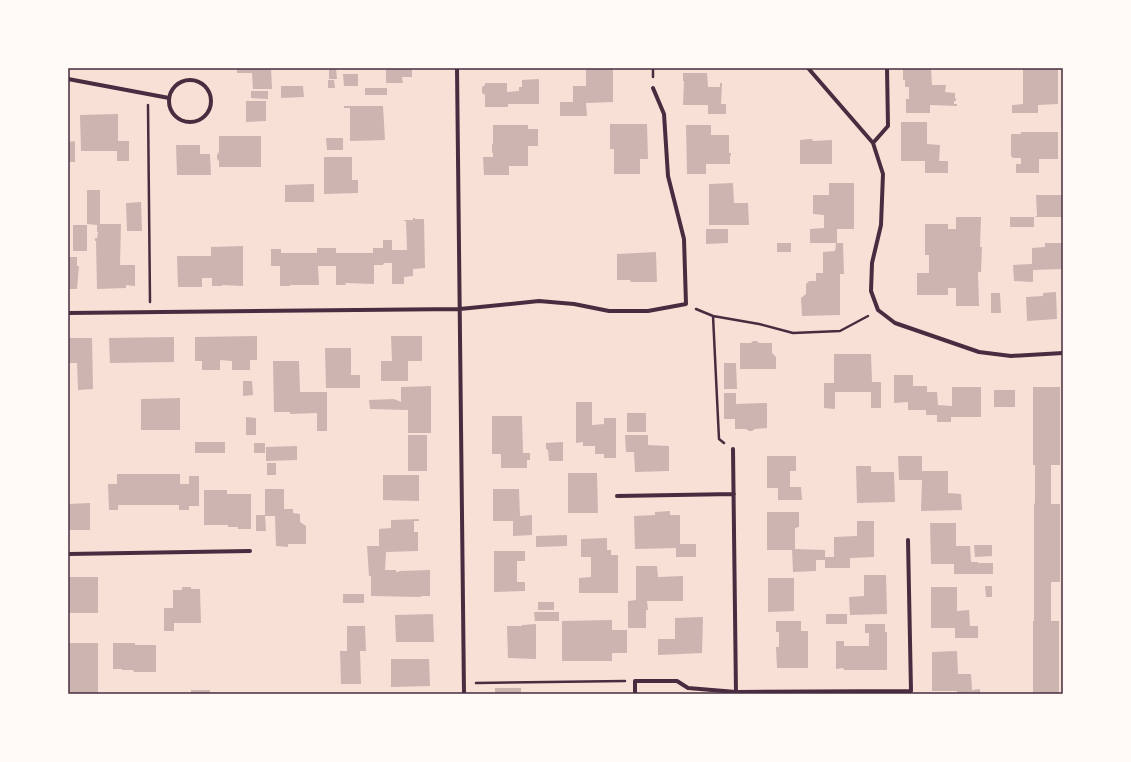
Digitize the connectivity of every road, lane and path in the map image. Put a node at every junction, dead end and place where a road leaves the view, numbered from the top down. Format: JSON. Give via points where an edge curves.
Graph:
{"nodes":[{"id":1,"x":457,"y":68,"type":"edge"},
{"id":2,"x":808,"y":68,"type":"edge"},
{"id":3,"x":887,"y":68,"type":"edge"},
{"id":4,"x":68,"y":79,"type":"edge"},
{"id":5,"x":653,"y":88,"type":"dead end"},
{"id":6,"x":147,"y":94,"type":"junction"},
{"id":7,"x":169,"y":98,"type":"junction"},
{"id":8,"x":873,"y":143,"type":"junction"},
{"id":9,"x":686,"y":304,"type":"junction"},
{"id":10,"x":460,"y":309,"type":"junction"},
{"id":11,"x":878,"y":310,"type":"junction"},
{"id":12,"x":68,"y":313,"type":"edge"},
{"id":13,"x":150,"y":313,"type":"junction"},
{"id":14,"x":713,"y":316,"type":"junction"},
{"id":15,"x":1063,"y":353,"type":"edge"},
{"id":16,"x":733,"y":449,"type":"joint"},
{"id":17,"x":734,"y":494,"type":"junction"},
{"id":18,"x":617,"y":496,"type":"dead end"},
{"id":19,"x":908,"y":540,"type":"dead end"},
{"id":20,"x":250,"y":551,"type":"dead end"},
{"id":21,"x":68,"y":554,"type":"edge"},
{"id":22,"x":635,"y":681,"type":"junction"},
{"id":23,"x":464,"y":684,"type":"junction"},
{"id":24,"x":736,"y":693,"type":"edge"},
{"id":25,"x":464,"y":694,"type":"edge"},
{"id":26,"x":635,"y":694,"type":"edge"}],
"edges":[{"from":1,"to":10,"type":"street"},
{"from":2,"to":8,"type":"street"},
{"from":3,"to":8,"type":"street","via":[[888,126]]},
{"from":4,"to":6,"type":"street"},
{"from":5,"to":9,"type":"street","via":[[664,114],[668,176],[684,239]]},
{"from":6,"to":7,"type":"street"},
{"from":6,"to":13,"type":"path"},
{"from":7,"to":7,"type":"street","via":[[170,108],[178,118],[189,122],[201,119],[209,110],[211,97],[207,88],[199,81],[184,80],[173,87]]},
{"from":8,"to":11,"type":"street","via":[[883,174],[881,224],[872,263],[871,291]]},
{"from":9,"to":10,"type":"street","via":[[648,311],[609,311],[574,304],[539,302]]},
{"from":9,"to":14,"type":"path"},
{"from":10,"to":13,"type":"street"},
{"from":10,"to":23,"type":"street"},
{"from":11,"to":14,"type":"path","via":[[840,331],[793,333]]},
{"from":11,"to":15,"type":"street","via":[[895,323],[979,352],[1011,356]]},
{"from":12,"to":13,"type":"street"},
{"from":14,"to":16,"type":"path","via":[[719,439]]},
{"from":16,"to":17,"type":"street"},
{"from":17,"to":18,"type":"street"},
{"from":17,"to":24,"type":"street"},
{"from":19,"to":24,"type":"street","via":[[911,691]]},
{"from":20,"to":21,"type":"street"},
{"from":22,"to":23,"type":"path"},
{"from":22,"to":24,"type":"street","via":[[677,681],[688,688]]},
{"from":22,"to":26,"type":"street"},
{"from":23,"to":25,"type":"street"}]}
